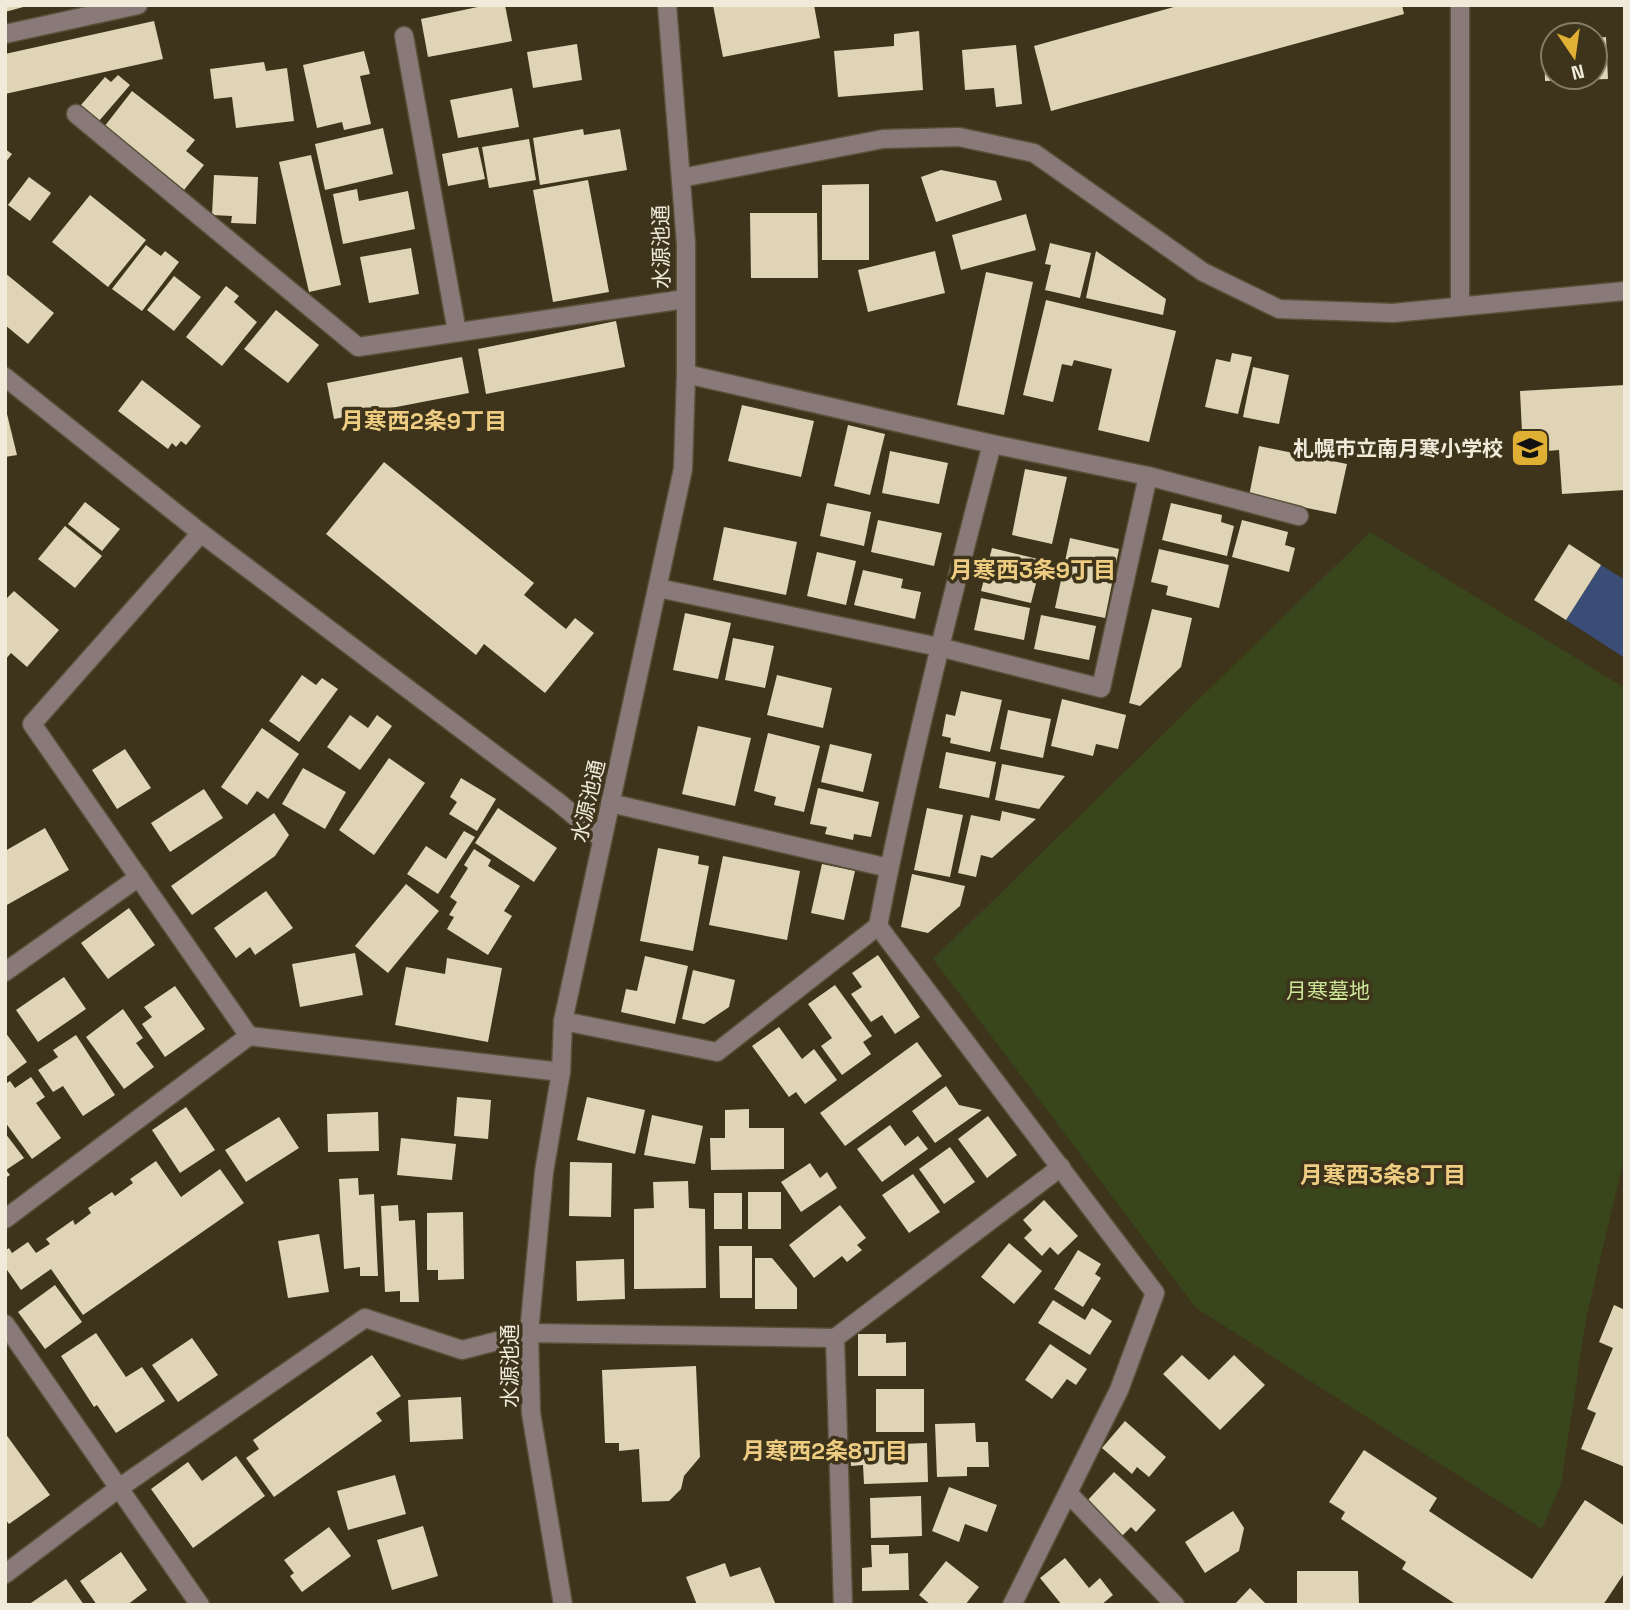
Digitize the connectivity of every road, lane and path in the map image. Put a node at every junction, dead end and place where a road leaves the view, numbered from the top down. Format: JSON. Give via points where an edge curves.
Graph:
{"nodes":[{"id":1,"x":138,"y":5,"type":"edge"},
{"id":2,"x":667,"y":5,"type":"edge"},
{"id":3,"x":1460,"y":5,"type":"edge"},
{"id":4,"x":94,"y":10,"type":"edge"},
{"id":5,"x":5,"y":34,"type":"edge"},
{"id":6,"x":404,"y":37,"type":"dead end"},
{"id":7,"x":76,"y":114,"type":"dead end"},
{"id":8,"x":681,"y":178,"type":"junction"},
{"id":9,"x":1625,"y":291,"type":"edge"},
{"id":10,"x":685,"y":299,"type":"junction"},
{"id":11,"x":1460,"y":305,"type":"junction"},
{"id":12,"x":457,"y":332,"type":"junction"},
{"id":13,"x":686,"y":374,"type":"junction"},
{"id":14,"x":5,"y":377,"type":"edge"},
{"id":15,"x":992,"y":444,"type":"junction"},
{"id":16,"x":1148,"y":476,"type":"junction"},
{"id":17,"x":1299,"y":516,"type":"dead end"},
{"id":18,"x":201,"y":533,"type":"junction"},
{"id":19,"x":658,"y":588,"type":"junction"},
{"id":20,"x":939,"y":646,"type":"junction"},
{"id":21,"x":610,"y":803,"type":"junction"},
{"id":22,"x":602,"y":839,"type":"junction"},
{"id":23,"x":889,"y":868,"type":"junction"},
{"id":24,"x":139,"y":877,"type":"junction"},
{"id":25,"x":878,"y":926,"type":"junction"},
{"id":26,"x":5,"y":972,"type":"edge"},
{"id":27,"x":563,"y":1021,"type":"junction"},
{"id":28,"x":249,"y":1036,"type":"junction"},
{"id":29,"x":561,"y":1072,"type":"junction"},
{"id":30,"x":1061,"y":1167,"type":"junction"},
{"id":31,"x":5,"y":1219,"type":"edge"},
{"id":32,"x":5,"y":1324,"type":"edge"},
{"id":33,"x":529,"y":1333,"type":"junction"},
{"id":34,"x":835,"y":1338,"type":"junction"},
{"id":35,"x":119,"y":1489,"type":"junction"},
{"id":36,"x":1068,"y":1493,"type":"junction"},
{"id":37,"x":5,"y":1574,"type":"edge"},
{"id":38,"x":200,"y":1605,"type":"edge"},
{"id":39,"x":563,"y":1605,"type":"edge"},
{"id":40,"x":843,"y":1605,"type":"edge"},
{"id":41,"x":1012,"y":1605,"type":"edge"},
{"id":42,"x":1175,"y":1605,"type":"edge"}],
"edges":[{"from":1,"to":4,"type":"street"},
{"from":2,"to":8,"type":"street","name":"水源池通"},
{"from":3,"to":11,"type":"street"},
{"from":4,"to":5,"type":"street"},
{"from":6,"to":12,"type":"street"},
{"from":7,"to":12,"type":"street","via":[[358,347]]},
{"from":8,"to":10,"type":"street","name":"水源池通"},
{"from":8,"to":11,"type":"street","via":[[883,139],[959,137],[1034,153],[1203,272],[1279,309],[1393,313]]},
{"from":9,"to":11,"type":"street"},
{"from":10,"to":12,"type":"street"},
{"from":10,"to":13,"type":"street","name":"水源池通"},
{"from":13,"to":15,"type":"street"},
{"from":13,"to":19,"type":"street","name":"水源池通","via":[[683,469]]},
{"from":14,"to":18,"type":"street"},
{"from":15,"to":16,"type":"street"},
{"from":15,"to":20,"type":"street"},
{"from":16,"to":17,"type":"street"},
{"from":16,"to":20,"type":"street","via":[[1101,688]]},
{"from":18,"to":22,"type":"street"},
{"from":18,"to":24,"type":"street","via":[[32,724]]},
{"from":19,"to":20,"type":"street"},
{"from":19,"to":21,"type":"street","name":"水源池通"},
{"from":20,"to":23,"type":"street"},
{"from":21,"to":22,"type":"street","name":"水源池通"},
{"from":21,"to":23,"type":"street"},
{"from":22,"to":27,"type":"street","name":"水源池通"},
{"from":23,"to":25,"type":"street"},
{"from":24,"to":26,"type":"street"},
{"from":24,"to":28,"type":"street"},
{"from":25,"to":27,"type":"street","via":[[717,1052]]},
{"from":25,"to":30,"type":"street"},
{"from":27,"to":29,"type":"street","name":"水源池通"},
{"from":28,"to":29,"type":"street"},
{"from":28,"to":31,"type":"street"},
{"from":29,"to":33,"type":"street","name":"水源池通","via":[[544,1172]]},
{"from":30,"to":34,"type":"street"},
{"from":30,"to":36,"type":"street","via":[[1155,1293],[1119,1391]]},
{"from":32,"to":35,"type":"street"},
{"from":33,"to":34,"type":"street"},
{"from":33,"to":35,"type":"street","via":[[462,1350],[365,1318]]},
{"from":33,"to":39,"type":"street","name":"水源池通","via":[[531,1413]]},
{"from":34,"to":40,"type":"street"},
{"from":35,"to":37,"type":"street"},
{"from":35,"to":38,"type":"street"},
{"from":36,"to":41,"type":"street"},
{"from":36,"to":42,"type":"street"}]}
